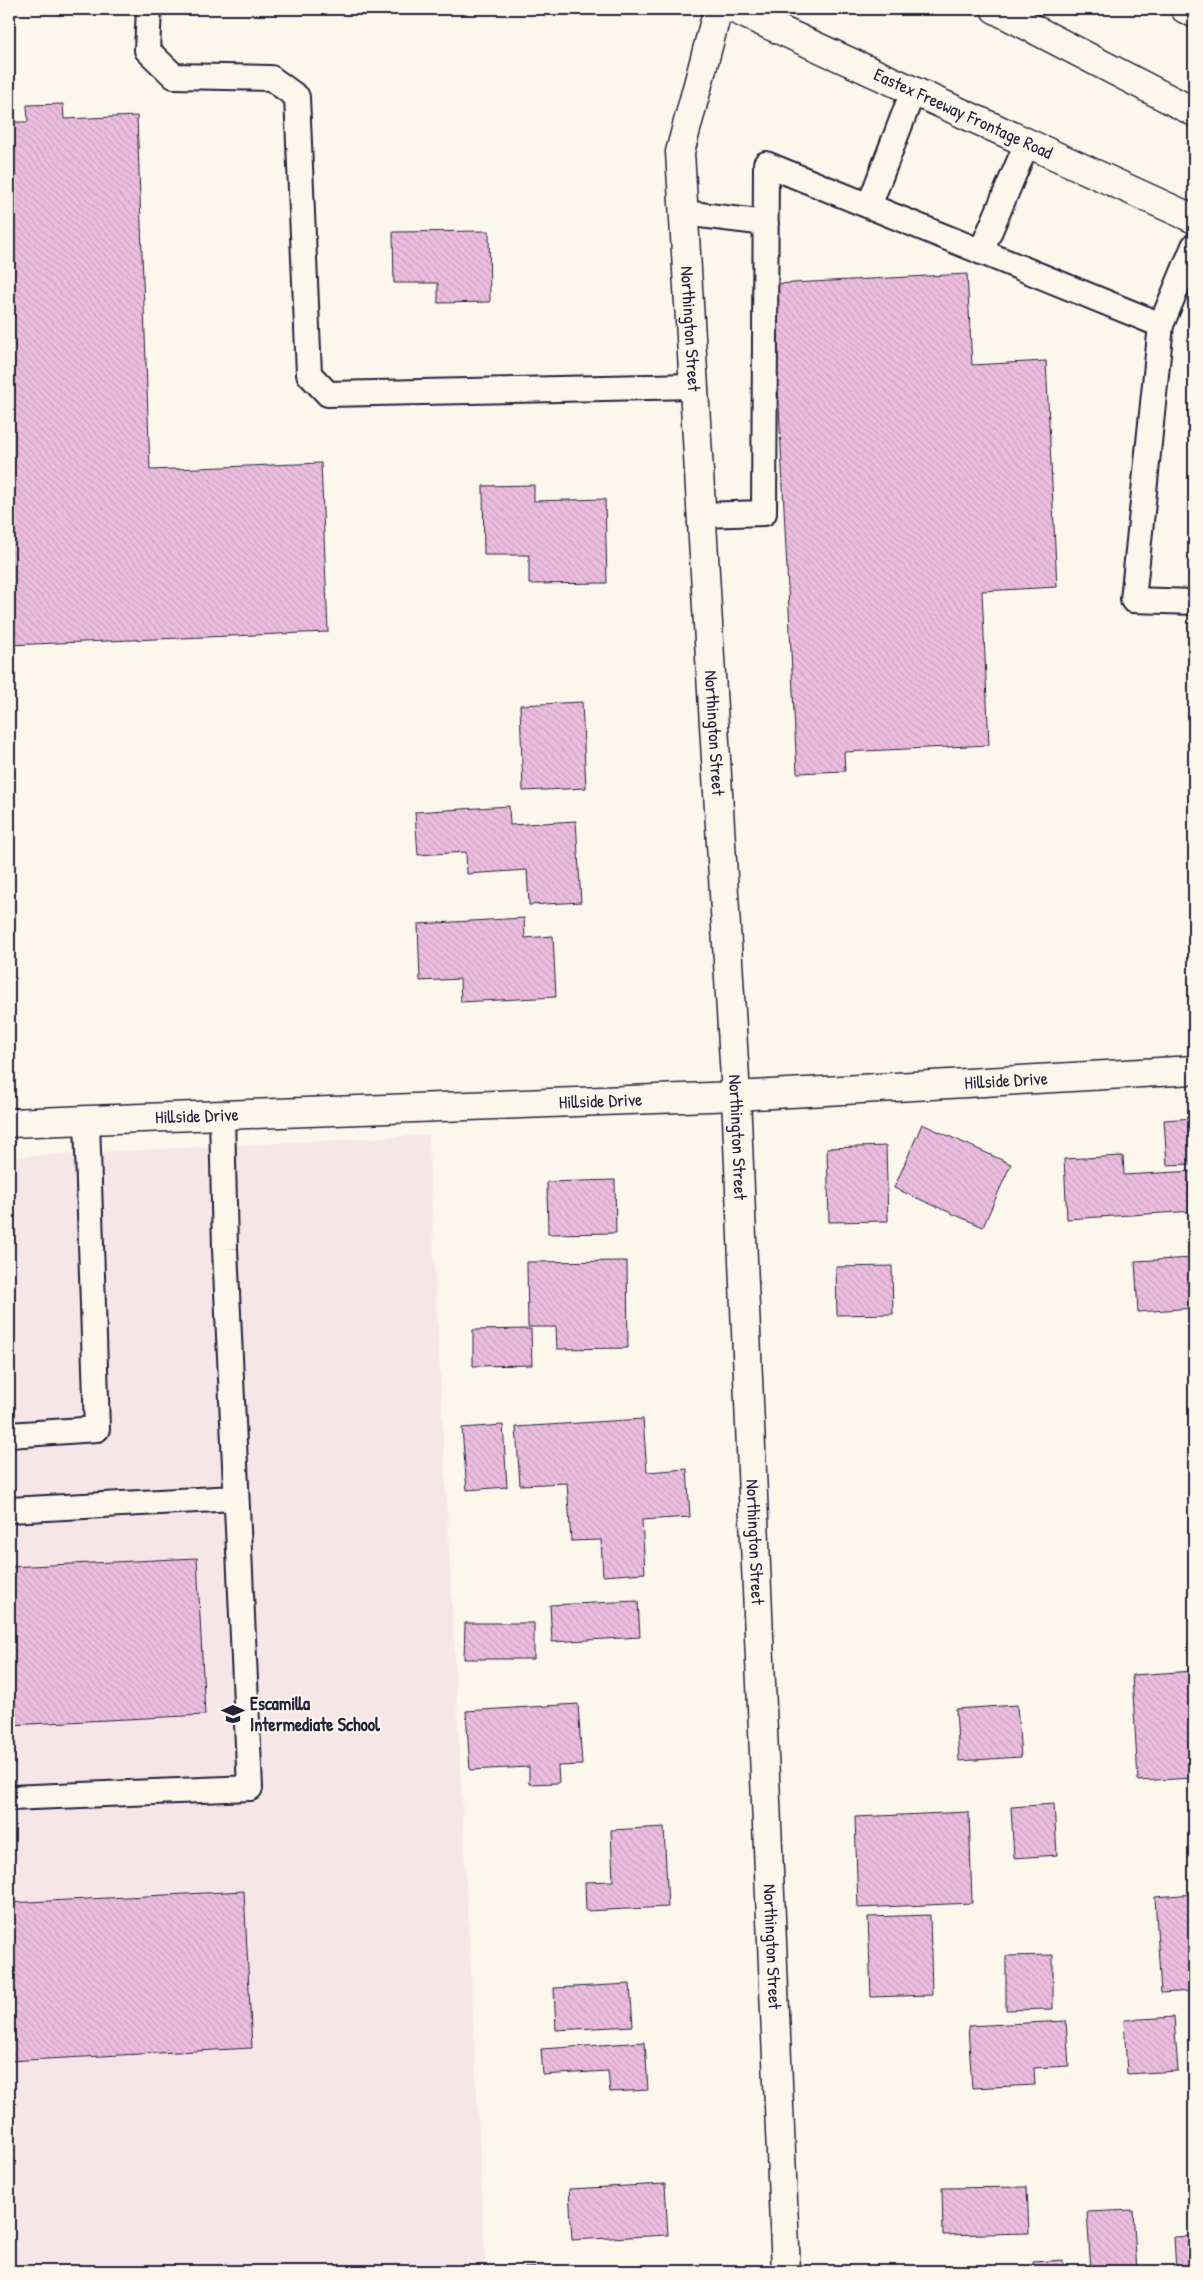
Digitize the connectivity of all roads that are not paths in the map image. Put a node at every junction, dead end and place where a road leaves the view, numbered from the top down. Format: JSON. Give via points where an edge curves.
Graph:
{"nodes":[{"id":1,"x":149,"y":9,"type":"edge"},
{"id":2,"x":718,"y":9,"type":"edge"},
{"id":3,"x":734,"y":9,"type":"edge"},
{"id":4,"x":995,"y":9,"type":"edge"},
{"id":5,"x":1185,"y":9,"type":"edge"},
{"id":6,"x":1194,"y":13,"type":"edge"},
{"id":7,"x":913,"y":91,"type":"junction"},
{"id":8,"x":1194,"y":112,"type":"edge"},
{"id":9,"x":1027,"y":142,"type":"junction"},
{"id":10,"x":869,"y":206,"type":"junction"},
{"id":11,"x":684,"y":213,"type":"junction"},
{"id":12,"x":1194,"y":219,"type":"edge"},
{"id":13,"x":766,"y":223,"type":"junction"},
{"id":14,"x":1194,"y":246,"type":"edge"},
{"id":15,"x":982,"y":252,"type":"junction"},
{"id":16,"x":1161,"y":326,"type":"junction"},
{"id":17,"x":694,"y":386,"type":"junction"},
{"id":18,"x":702,"y":515,"type":"junction"},
{"id":19,"x":1194,"y":602,"type":"edge"},
{"id":20,"x":1194,"y":1070,"type":"edge"},
{"id":21,"x":736,"y":1096,"type":"junction"},
{"id":22,"x":222,"y":1115,"type":"junction"},
{"id":23,"x":86,"y":1120,"type":"junction"},
{"id":24,"x":9,"y":1123,"type":"edge"},
{"id":25,"x":9,"y":1435,"type":"edge"},
{"id":26,"x":235,"y":1498,"type":"junction"},
{"id":27,"x":9,"y":1510,"type":"edge"},
{"id":28,"x":9,"y":1798,"type":"edge"},
{"id":29,"x":786,"y":2271,"type":"edge"}],
"edges":[{"from":1,"to":17,"type":"lane","via":[[147,50],[174,76],[271,78],[297,97],[309,374],[328,394]]},
{"from":2,"to":11,"type":"main road","name":"Northington Street","via":[[680,152]]},
{"from":3,"to":7,"type":"main road","name":"Eastex Freeway Frontage Road"},
{"from":4,"to":8,"type":"main road"},
{"from":5,"to":6,"type":"main road"},
{"from":7,"to":9,"type":"main road","name":"Eastex Freeway Frontage Road"},
{"from":7,"to":10,"type":"lane"},
{"from":9,"to":12,"type":"main road","name":"Eastex Freeway Frontage Road"},
{"from":9,"to":15,"type":"lane"},
{"from":10,"to":13,"type":"lane","via":[[766,164]]},
{"from":10,"to":15,"type":"lane"},
{"from":11,"to":13,"type":"lane"},
{"from":11,"to":17,"type":"main road","name":"Northington Street"},
{"from":13,"to":18,"type":"lane","via":[[764,513]]},
{"from":14,"to":16,"type":"lane"},
{"from":15,"to":16,"type":"lane"},
{"from":16,"to":19,"type":"lane","via":[[1133,600]]},
{"from":17,"to":18,"type":"main road","name":"Northington Street"},
{"from":18,"to":21,"type":"main road","name":"Northington Street"},
{"from":20,"to":21,"type":"main road","name":"Hillside Drive"},
{"from":21,"to":22,"type":"main road","name":"Hillside Drive"},
{"from":21,"to":29,"type":"main road","name":"Northington Street"},
{"from":22,"to":23,"type":"main road","name":"Hillside Drive"},
{"from":22,"to":26,"type":"lane","via":[[224,1249]]},
{"from":23,"to":24,"type":"main road","name":"Hillside Drive"},
{"from":23,"to":25,"type":"lane","via":[[97,1429]]},
{"from":26,"to":27,"type":"lane"},
{"from":26,"to":28,"type":"lane","via":[[250,1788]]}]}
